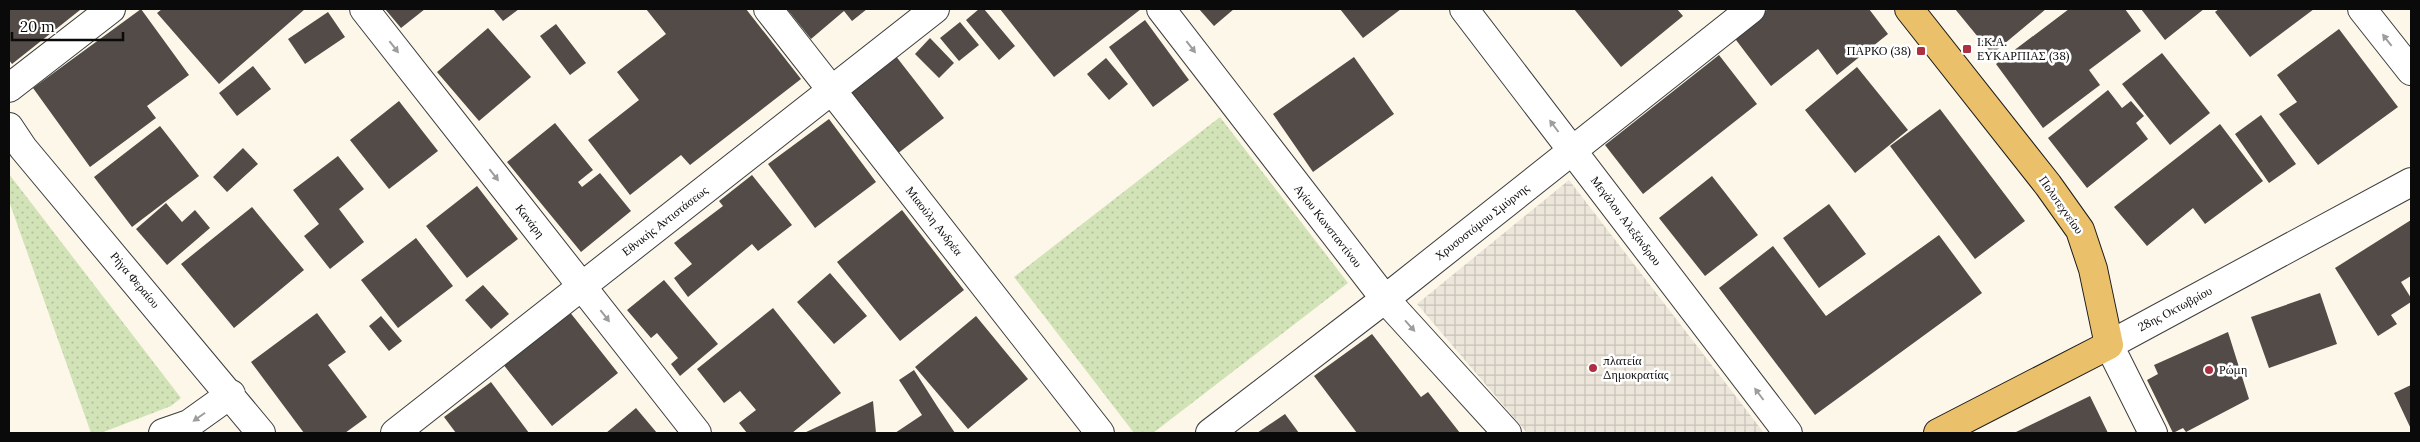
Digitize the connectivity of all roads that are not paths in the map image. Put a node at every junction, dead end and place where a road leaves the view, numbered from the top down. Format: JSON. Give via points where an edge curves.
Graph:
{"nodes":[{"id":1,"x":111,"y":9,"type":"edge"},
{"id":2,"x":364,"y":9,"type":"edge"},
{"id":3,"x":768,"y":9,"type":"edge"},
{"id":4,"x":935,"y":9,"type":"edge"},
{"id":5,"x":1161,"y":9,"type":"edge"},
{"id":6,"x":1464,"y":9,"type":"edge"},
{"id":7,"x":1751,"y":9,"type":"edge"},
{"id":8,"x":1909,"y":9,"type":"edge"},
{"id":9,"x":2362,"y":9,"type":"edge"},
{"id":10,"x":2411,"y":71,"type":"edge"},
{"id":11,"x":9,"y":88,"type":"edge"},
{"id":12,"x":832,"y":90,"type":"junction"},
{"id":13,"x":14,"y":143,"type":"edge"},
{"id":14,"x":1573,"y":150,"type":"junction"},
{"id":15,"x":2411,"y":182,"type":"edge"},
{"id":16,"x":582,"y":286,"type":"junction"},
{"id":17,"x":1385,"y":299,"type":"junction"},
{"id":18,"x":2109,"y":345,"type":"junction"},
{"id":19,"x":231,"y":394,"type":"junction"},
{"id":20,"x":163,"y":433,"type":"edge"},
{"id":21,"x":261,"y":433,"type":"edge"},
{"id":22,"x":395,"y":433,"type":"edge"},
{"id":23,"x":697,"y":433,"type":"edge"},
{"id":24,"x":1100,"y":433,"type":"edge"},
{"id":25,"x":1210,"y":433,"type":"edge"},
{"id":26,"x":1506,"y":433,"type":"edge"},
{"id":27,"x":1788,"y":433,"type":"edge"},
{"id":28,"x":1938,"y":433,"type":"edge"},
{"id":29,"x":2153,"y":433,"type":"edge"}],
"edges":[{"from":1,"to":11,"type":"street"},
{"from":2,"to":16,"type":"street","name":"Κανάρη","one_way":true},
{"from":3,"to":12,"type":"street","name":"Μιαούλη Ανδρέα"},
{"from":4,"to":12,"type":"street","name":"Εθνικής Αντιστάσεως"},
{"from":5,"to":17,"type":"street","name":"Αγίου Κωνσταντίνου","one_way":true},
{"from":14,"to":6,"type":"street","name":"Μεγάλου Αλεξάνδρου","one_way":true},
{"from":7,"to":14,"type":"street","name":"Χρυσοστόμου Σμύρνης"},
{"from":8,"to":18,"type":"main road","name":"Πολυτεχνείου","via":[[2048,184],[2080,230],[2094,269]]},
{"from":10,"to":9,"type":"street","one_way":true},
{"from":12,"to":16,"type":"street","name":"Εθνικής Αντιστάσεως"},
{"from":12,"to":24,"type":"street","name":"Μιαούλη Ανδρέα"},
{"from":13,"to":19,"type":"street","name":"Ρήγα Φεραίου"},
{"from":14,"to":17,"type":"street","name":"Χρυσοστόμου Σμύρνης"},
{"from":27,"to":14,"type":"street","name":"Μεγάλου Αλεξάνδρου","one_way":true},
{"from":15,"to":18,"type":"street","name":"28ης Οκτωβρίου"},
{"from":16,"to":22,"type":"street","name":"Εθνικής Αντιστάσεως"},
{"from":16,"to":23,"type":"street","name":"Κανάρη","one_way":true},
{"from":17,"to":25,"type":"street","name":"Χρυσοστόμου Σμύρνης"},
{"from":17,"to":26,"type":"street","name":"Αγίου Κωνσταντίνου","one_way":true},
{"from":18,"to":28,"type":"main road","name":"28ης Οκτωβρίου"},
{"from":18,"to":29,"type":"street","name":"Πολυτεχνείου"},
{"from":19,"to":20,"type":"street","one_way":true,"via":[[188,424]]},
{"from":19,"to":21,"type":"street","name":"Ρήγα Φεραίου"}]}
